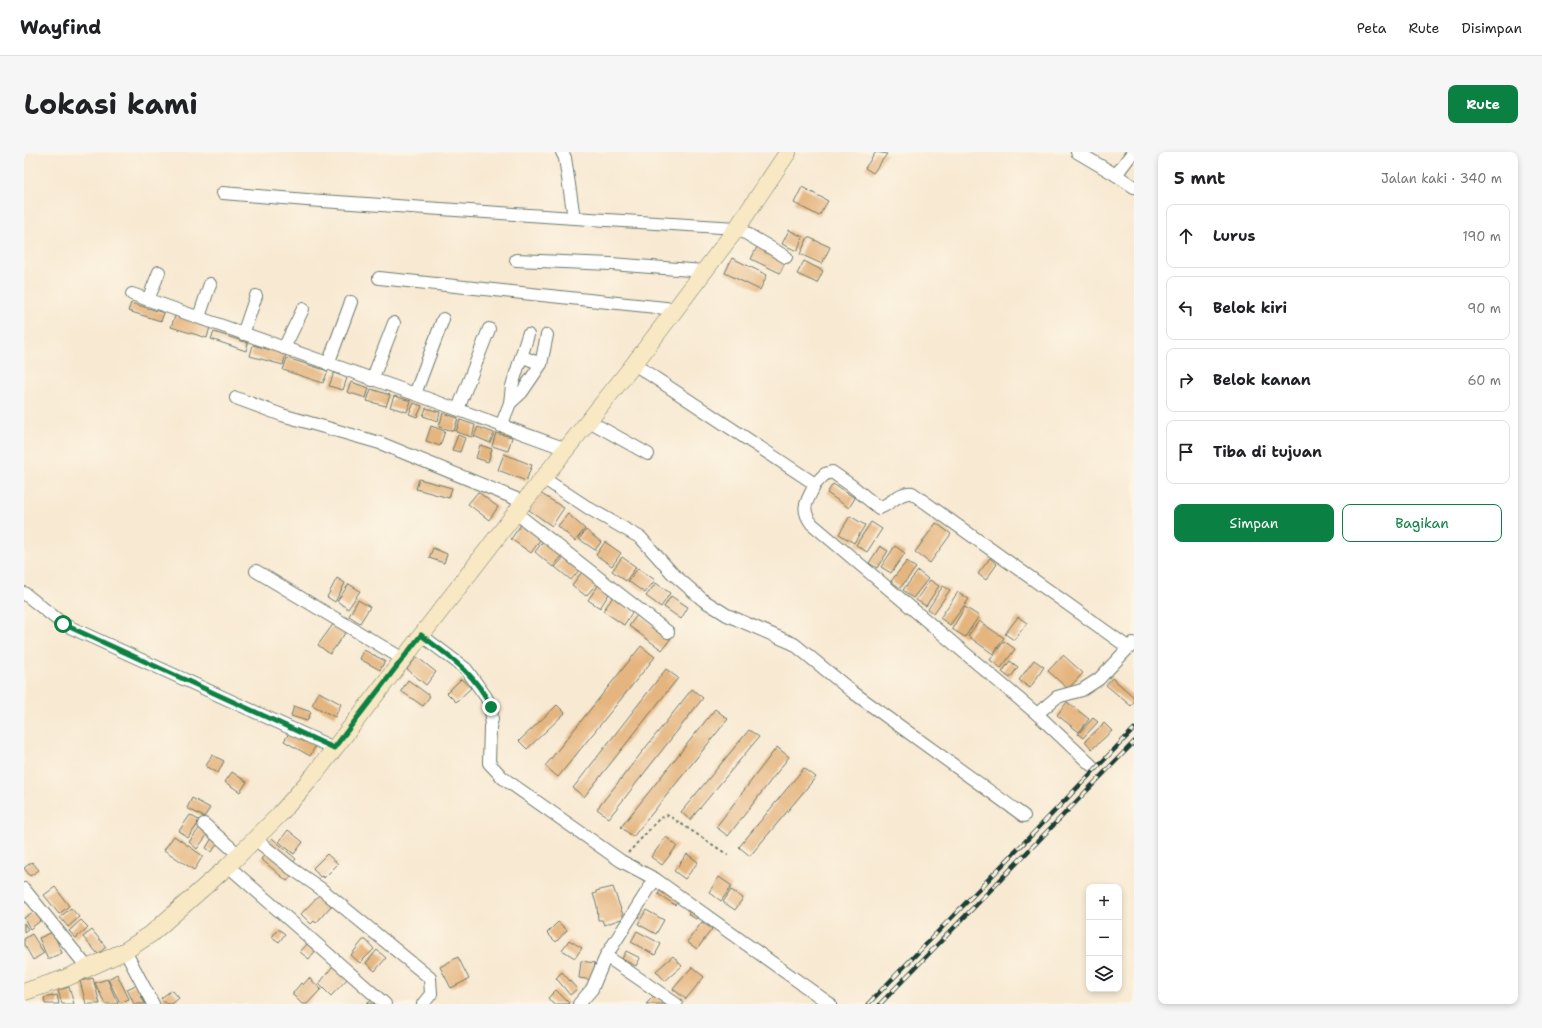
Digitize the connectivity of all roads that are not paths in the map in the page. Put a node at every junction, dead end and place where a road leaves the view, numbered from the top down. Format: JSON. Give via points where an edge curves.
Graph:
{"nodes":[{"id":1,"x":562,"y":152,"type":"edge"},
{"id":2,"x":788,"y":152,"type":"edge"},
{"id":3,"x":1077,"y":152,"type":"edge"},
{"id":4,"x":1133,"y":152,"type":"edge"},
{"id":5,"x":1116,"y":175,"type":"junction"},
{"id":6,"x":1134,"y":187,"type":"edge"},
{"id":7,"x":223,"y":193,"type":"dead end"},
{"id":8,"x":574,"y":218,"type":"junction"},
{"id":9,"x":737,"y":228,"type":"junction"},
{"id":10,"x":786,"y":257,"type":"dead end"},
{"id":11,"x":516,"y":260,"type":"dead end"},
{"id":12,"x":704,"y":271,"type":"junction"},
{"id":13,"x":160,"y":272,"type":"dead end"},
{"id":14,"x":379,"y":278,"type":"dead end"},
{"id":15,"x":210,"y":284,"type":"dead end"},
{"id":16,"x":132,"y":294,"type":"dead end"},
{"id":17,"x":256,"y":296,"type":"dead end"},
{"id":18,"x":148,"y":300,"type":"junction"},
{"id":19,"x":351,"y":302,"type":"dead end"},
{"id":20,"x":303,"y":308,"type":"dead end"},
{"id":21,"x":675,"y":309,"type":"junction"},
{"id":22,"x":199,"y":317,"type":"junction"},
{"id":23,"x":443,"y":319,"type":"dead end"},
{"id":24,"x":394,"y":323,"type":"dead end"},
{"id":25,"x":489,"y":329,"type":"dead end"},
{"id":26,"x":243,"y":334,"type":"junction"},
{"id":27,"x":528,"y":335,"type":"dead end"},
{"id":28,"x":547,"y":335,"type":"dead end"},
{"id":29,"x":284,"y":348,"type":"junction"},
{"id":30,"x":523,"y":357,"type":"junction"},
{"id":31,"x":328,"y":364,"type":"junction"},
{"id":32,"x":542,"y":364,"type":"junction"},
{"id":33,"x":634,"y":364,"type":"junction"},
{"id":34,"x":372,"y":380,"type":"junction"},
{"id":35,"x":415,"y":394,"type":"junction"},
{"id":36,"x":236,"y":398,"type":"dead end"},
{"id":37,"x":510,"y":403,"type":"junction"},
{"id":38,"x":458,"y":409,"type":"junction"},
{"id":39,"x":589,"y":421,"type":"junction"},
{"id":40,"x":501,"y":426,"type":"junction"},
{"id":41,"x":566,"y":449,"type":"junction"},
{"id":42,"x":648,"y":454,"type":"dead end"},
{"id":43,"x":543,"y":478,"type":"junction"},
{"id":44,"x":815,"y":484,"type":"junction"},
{"id":45,"x":520,"y":507,"type":"junction"},
{"id":46,"x":256,"y":571,"type":"dead end"},
{"id":47,"x":24,"y":592,"type":"edge"},
{"id":48,"x":668,"y":632,"type":"dead end"},
{"id":49,"x":421,"y":635,"type":"junction"},
{"id":50,"x":1131,"y":645,"type":"edge"},
{"id":51,"x":403,"y":659,"type":"junction"},
{"id":52,"x":1037,"y":714,"type":"junction"},
{"id":53,"x":334,"y":748,"type":"junction"},
{"id":54,"x":1091,"y":765,"type":"dead end"},
{"id":55,"x":1024,"y":816,"type":"dead end"},
{"id":56,"x":204,"y":824,"type":"dead end"},
{"id":57,"x":255,"y":839,"type":"junction"},
{"id":58,"x":234,"y":860,"type":"junction"},
{"id":59,"x":655,"y":879,"type":"junction"},
{"id":60,"x":24,"y":889,"type":"edge"},
{"id":61,"x":125,"y":951,"type":"junction"},
{"id":62,"x":606,"y":956,"type":"junction"},
{"id":63,"x":87,"y":967,"type":"junction"},
{"id":64,"x":24,"y":992,"type":"edge"},
{"id":65,"x":153,"y":1004,"type":"edge"},
{"id":66,"x":385,"y":1004,"type":"edge"},
{"id":67,"x":423,"y":1004,"type":"edge"},
{"id":68,"x":579,"y":1004,"type":"edge"},
{"id":69,"x":676,"y":1004,"type":"edge"},
{"id":70,"x":830,"y":1004,"type":"edge"}],
"edges":[{"from":1,"to":8,"type":"street"},
{"from":2,"to":9,"type":"street"},
{"from":3,"to":5,"type":"street"},
{"from":4,"to":5,"type":"street"},
{"from":5,"to":6,"type":"street"},
{"from":7,"to":8,"type":"street"},
{"from":8,"to":9,"type":"street"},
{"from":9,"to":10,"type":"street"},
{"from":9,"to":12,"type":"street"},
{"from":11,"to":12,"type":"street"},
{"from":12,"to":21,"type":"street"},
{"from":13,"to":18,"type":"street"},
{"from":14,"to":21,"type":"street"},
{"from":15,"to":22,"type":"street"},
{"from":16,"to":18,"type":"street"},
{"from":17,"to":26,"type":"street"},
{"from":18,"to":22,"type":"street"},
{"from":19,"to":31,"type":"street"},
{"from":20,"to":29,"type":"street"},
{"from":21,"to":33,"type":"street"},
{"from":22,"to":26,"type":"street"},
{"from":23,"to":35,"type":"street"},
{"from":24,"to":34,"type":"street"},
{"from":25,"to":38,"type":"street"},
{"from":26,"to":29,"type":"street"},
{"from":27,"to":30,"type":"street"},
{"from":28,"to":32,"type":"street"},
{"from":29,"to":31,"type":"street"},
{"from":30,"to":32,"type":"street"},
{"from":30,"to":37,"type":"street","via":[[515,374]]},
{"from":31,"to":34,"type":"street"},
{"from":32,"to":37,"type":"street","via":[[522,392]]},
{"from":33,"to":39,"type":"street"},
{"from":33,"to":44,"type":"street"},
{"from":34,"to":35,"type":"street"},
{"from":35,"to":38,"type":"street"},
{"from":36,"to":45,"type":"street","via":[[282,415],[380,443]]},
{"from":37,"to":40,"type":"street"},
{"from":38,"to":40,"type":"street"},
{"from":39,"to":41,"type":"street"},
{"from":39,"to":42,"type":"street"},
{"from":40,"to":41,"type":"street"},
{"from":41,"to":43,"type":"street"},
{"from":43,"to":45,"type":"street"},
{"from":43,"to":55,"type":"street","via":[[641,538],[672,572],[703,600],[726,615],[794,644],[854,693]]},
{"from":44,"to":50,"type":"street","via":[[825,474],[832,472],[878,508],[902,494],[912,493]]},
{"from":44,"to":52,"type":"street","via":[[804,512],[812,524]]},
{"from":45,"to":48,"type":"street"},
{"from":45,"to":49,"type":"street"},
{"from":46,"to":51,"type":"street"},
{"from":47,"to":53,"type":"street","via":[[63,624]]},
{"from":49,"to":51,"type":"street"},
{"from":49,"to":59,"type":"street","via":[[466,669],[486,697],[491,707],[492,719],[490,763],[495,771],[621,861]]},
{"from":50,"to":52,"type":"street","via":[[1099,679],[1076,693],[1061,695]]},
{"from":51,"to":53,"type":"street"},
{"from":52,"to":54,"type":"street"},
{"from":53,"to":57,"type":"street","via":[[285,809]]},
{"from":56,"to":58,"type":"street"},
{"from":57,"to":58,"type":"street"},
{"from":57,"to":67,"type":"street","via":[[320,888],[430,978],[431,994]]},
{"from":58,"to":61,"type":"street","via":[[176,914]]},
{"from":58,"to":66,"type":"street"},
{"from":59,"to":62,"type":"street"},
{"from":59,"to":70,"type":"street"},
{"from":60,"to":63,"type":"street"},
{"from":61,"to":63,"type":"street"},
{"from":61,"to":65,"type":"street"},
{"from":62,"to":68,"type":"street","via":[[592,989]]},
{"from":62,"to":69,"type":"street"},
{"from":63,"to":64,"type":"street","via":[[66,978]]}]}
